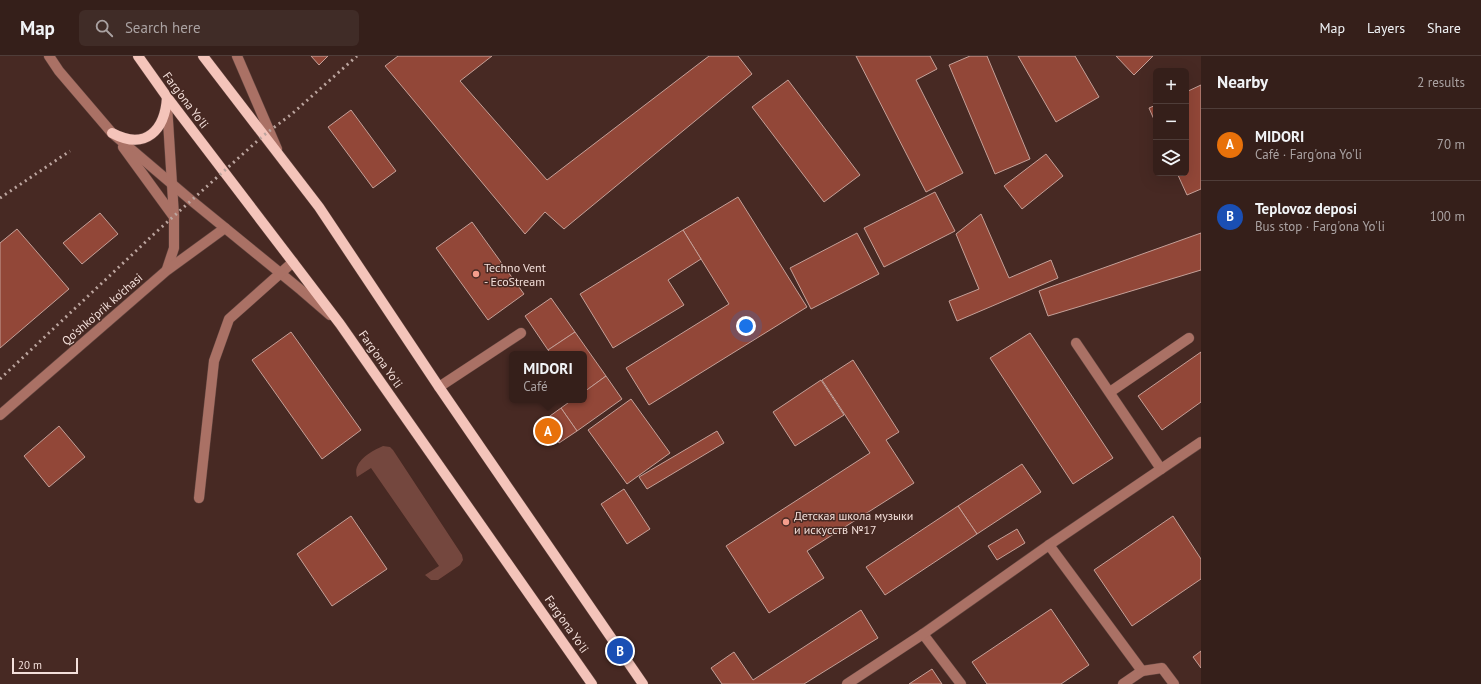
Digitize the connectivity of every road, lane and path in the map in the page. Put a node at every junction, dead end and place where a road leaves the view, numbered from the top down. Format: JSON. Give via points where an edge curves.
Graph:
{"nodes":[{"id":1,"x":49,"y":56,"type":"edge"},
{"id":2,"x":138,"y":56,"type":"edge"},
{"id":3,"x":203,"y":56,"type":"edge"},
{"id":4,"x":237,"y":56,"type":"edge"},
{"id":5,"x":167,"y":97,"type":"junction"},
{"id":6,"x":112,"y":133,"type":"junction"},
{"id":7,"x":279,"y":154,"type":"junction"},
{"id":8,"x":172,"y":184,"type":"junction"},
{"id":9,"x":174,"y":217,"type":"junction"},
{"id":10,"x":226,"y":228,"type":"junction"},
{"id":11,"x":293,"y":262,"type":"junction"},
{"id":12,"x":166,"y":271,"type":"junction"},
{"id":13,"x":280,"y":273,"type":"junction"},
{"id":14,"x":340,"y":324,"type":"junction"},
{"id":15,"x":522,"y":333,"type":"dead end"},
{"id":16,"x":1189,"y":338,"type":"dead end"},
{"id":17,"x":1076,"y":343,"type":"dead end"},
{"id":18,"x":439,"y":387,"type":"junction"},
{"id":19,"x":1110,"y":392,"type":"junction"},
{"id":20,"x":0,"y":415,"type":"edge"},
{"id":21,"x":1201,"y":442,"type":"edge"},
{"id":22,"x":1161,"y":469,"type":"junction"},
{"id":23,"x":199,"y":498,"type":"dead end"},
{"id":24,"x":1049,"y":545,"type":"junction"},
{"id":25,"x":923,"y":634,"type":"junction"},
{"id":26,"x":1142,"y":671,"type":"junction"},
{"id":27,"x":592,"y":684,"type":"edge"},
{"id":28,"x":643,"y":684,"type":"edge"},
{"id":29,"x":847,"y":684,"type":"edge"},
{"id":30,"x":961,"y":684,"type":"edge"},
{"id":31,"x":1123,"y":684,"type":"edge"},
{"id":32,"x":1174,"y":684,"type":"edge"}],
"edges":[{"from":1,"to":6,"type":"street"},
{"from":2,"to":5,"type":"main road","name":"Farg'ona Yo'li"},
{"from":3,"to":7,"type":"main road"},
{"from":4,"to":7,"type":"street"},
{"from":5,"to":6,"type":"main road","via":[[163,119],[151,134],[142,139],[132,140]]},
{"from":5,"to":8,"type":"street"},
{"from":5,"to":11,"type":"main road","name":"Farg'ona Yo'li"},
{"from":6,"to":8,"type":"street"},
{"from":6,"to":9,"type":"street"},
{"from":7,"to":18,"type":"main road","via":[[319,207]]},
{"from":8,"to":9,"type":"street"},
{"from":8,"to":10,"type":"street"},
{"from":9,"to":12,"type":"street","via":[[174,248]]},
{"from":10,"to":12,"type":"street","name":"Qo'shko'prik ko'chasi"},
{"from":10,"to":13,"type":"street"},
{"from":11,"to":13,"type":"street"},
{"from":11,"to":14,"type":"main road","name":"Farg'ona Yo'li"},
{"from":12,"to":20,"type":"street","name":"Qo'shko'prik ko'chasi"},
{"from":13,"to":14,"type":"street"},
{"from":13,"to":23,"type":"street","via":[[229,319],[214,361]]},
{"from":14,"to":27,"type":"main road","name":"Farg'ona Yo'li"},
{"from":15,"to":18,"type":"street"},
{"from":16,"to":19,"type":"street"},
{"from":17,"to":19,"type":"street"},
{"from":18,"to":28,"type":"main road"},
{"from":19,"to":22,"type":"street"},
{"from":21,"to":22,"type":"street"},
{"from":22,"to":24,"type":"street"},
{"from":24,"to":25,"type":"street"},
{"from":24,"to":26,"type":"street"},
{"from":25,"to":29,"type":"street"},
{"from":25,"to":30,"type":"street"},
{"from":26,"to":31,"type":"street"},
{"from":26,"to":32,"type":"street","via":[[1162,668]]}]}
